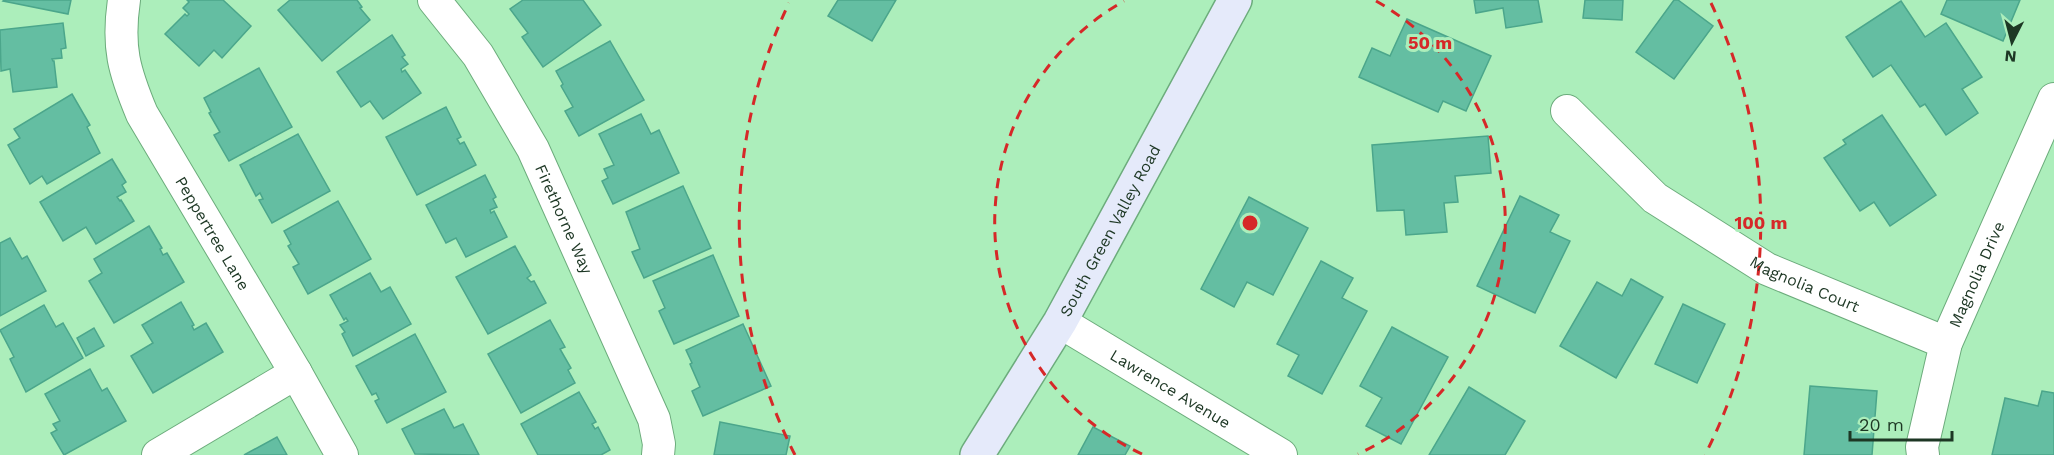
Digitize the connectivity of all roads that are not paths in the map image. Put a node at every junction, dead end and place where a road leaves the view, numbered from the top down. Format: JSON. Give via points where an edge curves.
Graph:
{"nodes":[{"id":1,"x":124,"y":0,"type":"edge"},
{"id":2,"x":434,"y":0,"type":"edge"},
{"id":3,"x":1235,"y":0,"type":"edge"},
{"id":4,"x":2054,"y":99,"type":"edge"},
{"id":5,"x":1567,"y":111,"type":"dead end"},
{"id":6,"x":1060,"y":322,"type":"junction"},
{"id":7,"x":1946,"y":343,"type":"junction"},
{"id":8,"x":296,"y":373,"type":"junction"},
{"id":9,"x":158,"y":455,"type":"edge"},
{"id":10,"x":342,"y":455,"type":"edge"},
{"id":11,"x":658,"y":455,"type":"edge"},
{"id":12,"x":977,"y":455,"type":"edge"},
{"id":13,"x":1281,"y":455,"type":"edge"},
{"id":14,"x":1923,"y":455,"type":"edge"}],
"edges":[{"from":1,"to":8,"type":"street","name":"Peppertree Lane","via":[[121,54],[142,114]]},
{"from":2,"to":11,"type":"street","name":"Firethorne Way","via":[[478,55],[533,149],[654,419]]},
{"from":3,"to":6,"type":"main road","name":"South Green Valley Road"},
{"from":4,"to":7,"type":"street","name":"Magnolia Drive"},
{"from":5,"to":7,"type":"street","name":"Magnolia Court","via":[[1655,198],[1767,269]]},
{"from":6,"to":12,"type":"main road","name":"South Green Valley Road"},
{"from":6,"to":13,"type":"street","name":"Lawrence Avenue"},
{"from":7,"to":14,"type":"street","name":"Magnolia Drive"},
{"from":8,"to":9,"type":"street"},
{"from":8,"to":10,"type":"street","name":"Peppertree Lane"}]}
